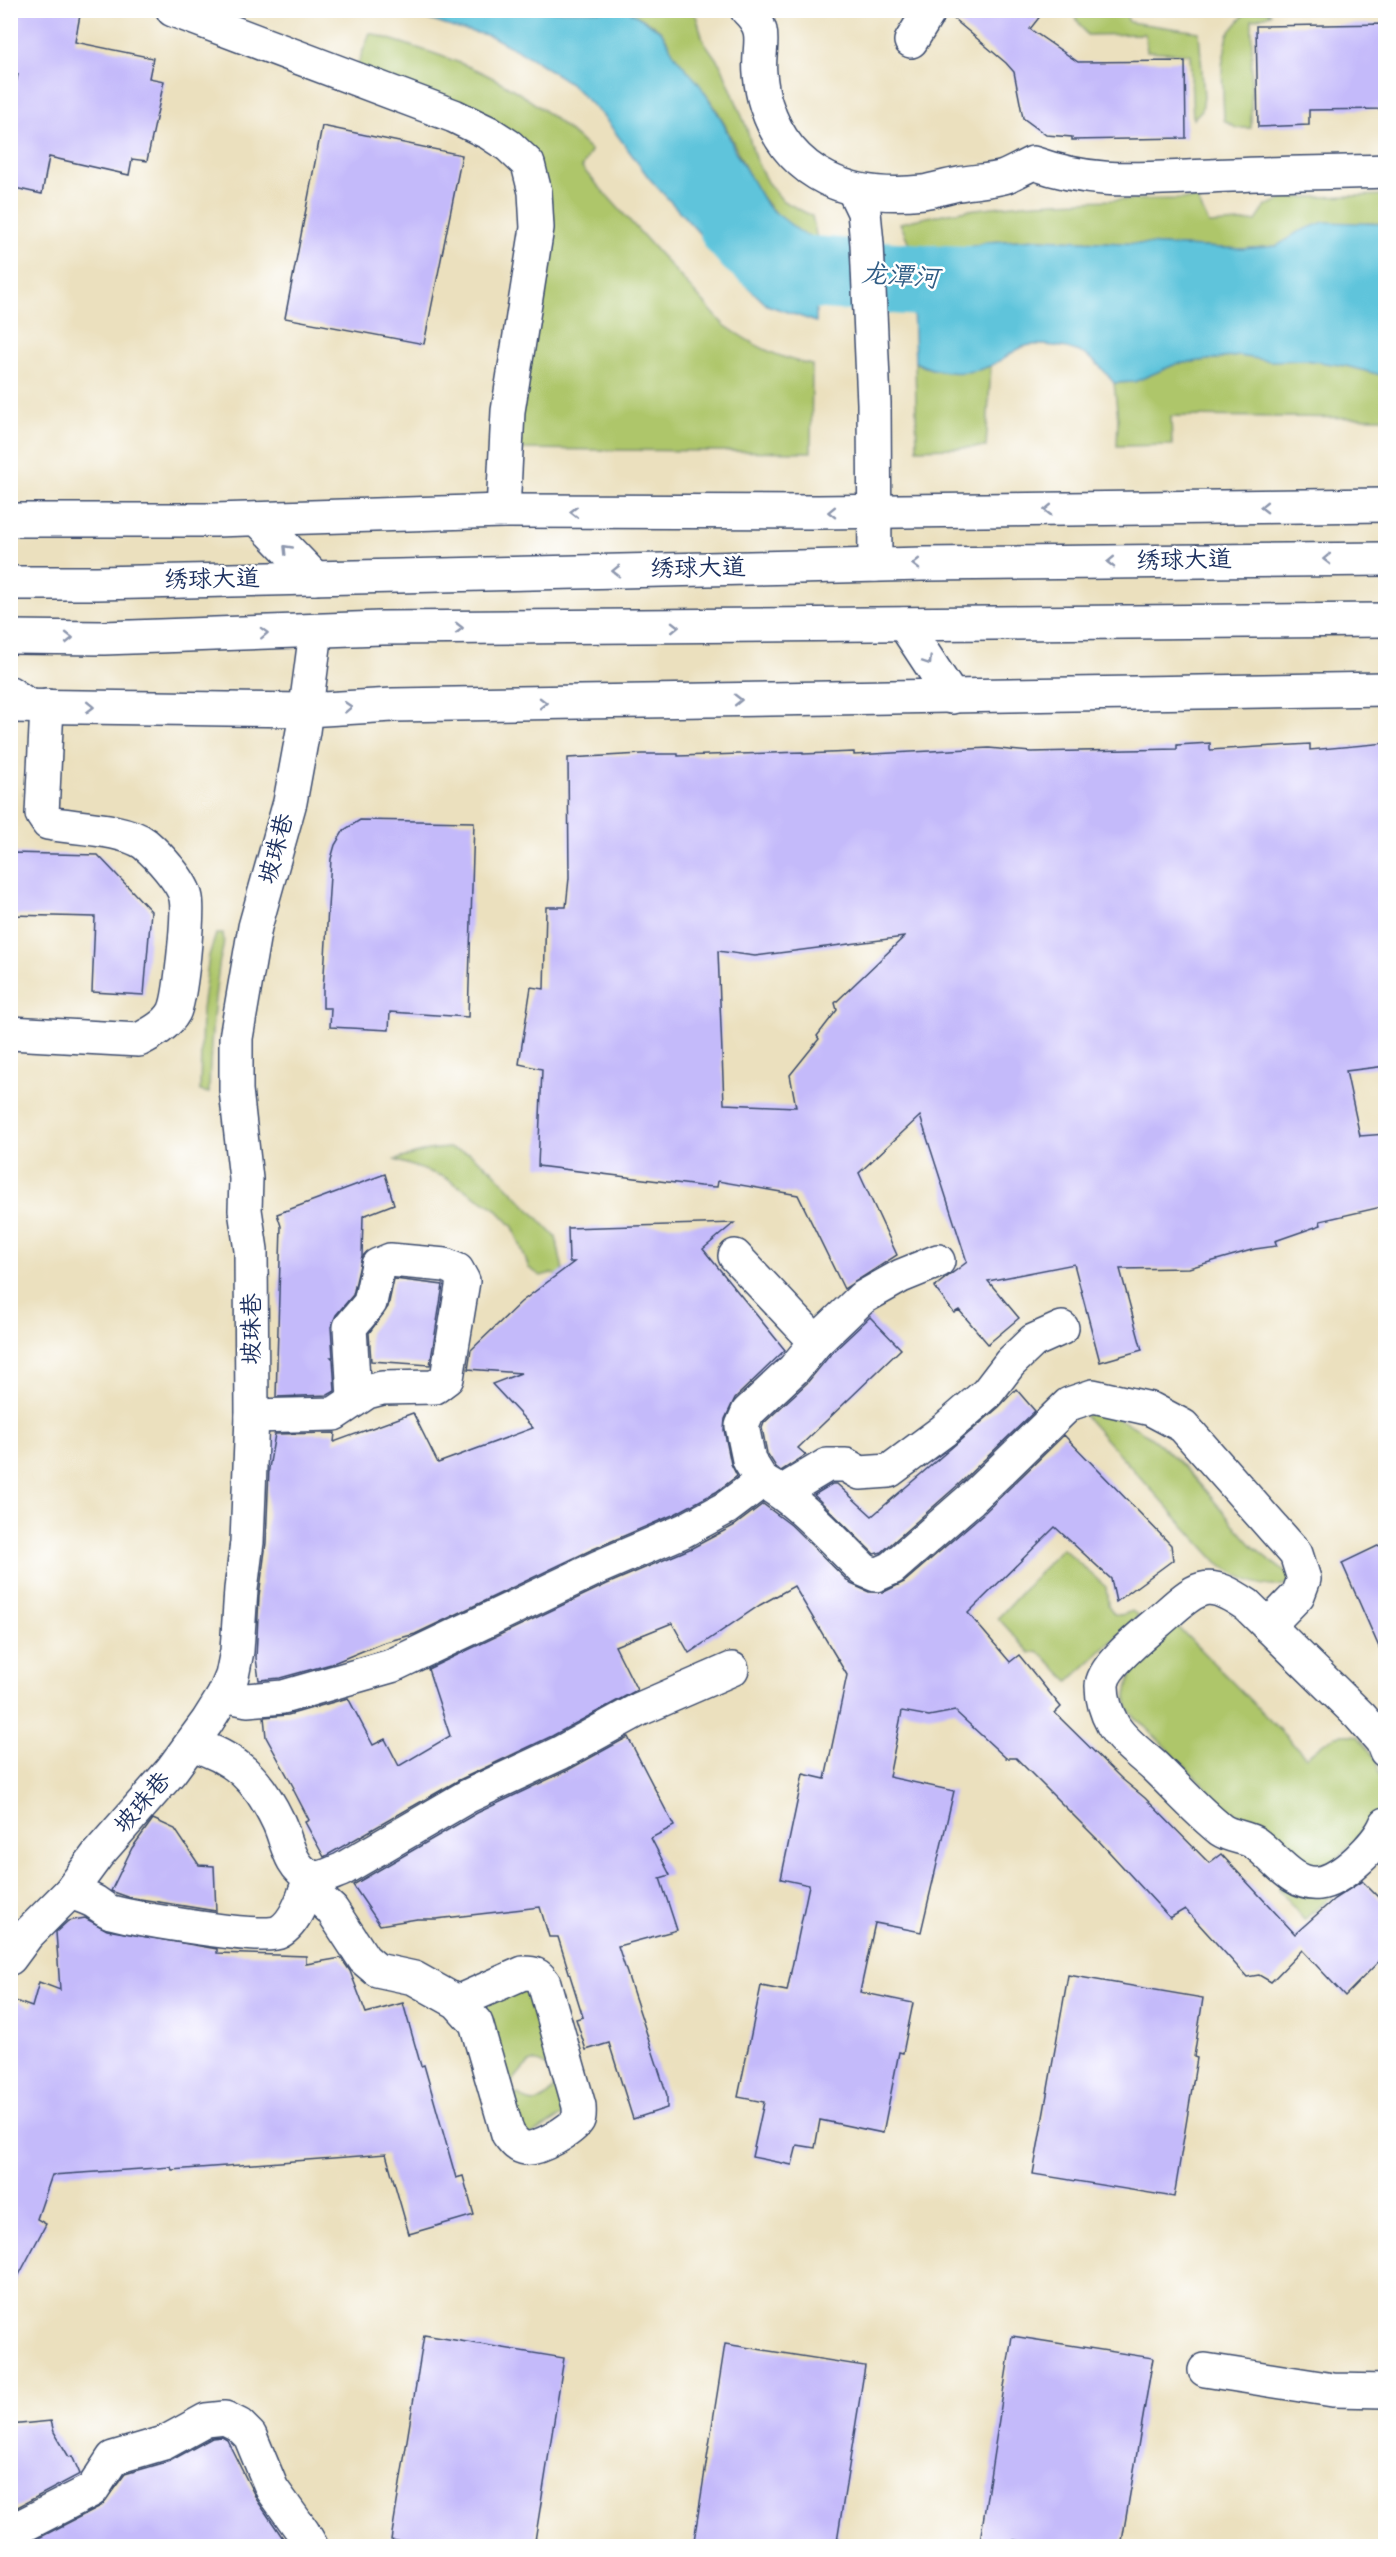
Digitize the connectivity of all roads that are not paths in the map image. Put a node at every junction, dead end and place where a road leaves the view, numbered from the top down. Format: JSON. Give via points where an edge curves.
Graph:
{"nodes":[{"id":1,"x":173,"y":10,"type":"edge"},
{"id":2,"x":747,"y":10,"type":"edge"},
{"id":3,"x":930,"y":10,"type":"edge"},
{"id":4,"x":911,"y":41,"type":"dead end"},
{"id":5,"x":1386,"y":171,"type":"edge"},
{"id":6,"x":853,"y":189,"type":"junction"},
{"id":7,"x":1386,"y":505,"type":"edge"},
{"id":8,"x":503,"y":512,"type":"junction"},
{"id":9,"x":873,"y":512,"type":"junction"},
{"id":10,"x":258,"y":519,"type":"junction"},
{"id":11,"x":10,"y":520,"type":"edge"},
{"id":12,"x":1386,"y":558,"type":"edge"},
{"id":13,"x":875,"y":565,"type":"junction"},
{"id":14,"x":315,"y":578,"type":"junction"},
{"id":15,"x":10,"y":583,"type":"edge"},
{"id":16,"x":1386,"y":620,"type":"edge"},
{"id":17,"x":904,"y":624,"type":"junction"},
{"id":18,"x":316,"y":631,"type":"junction"},
{"id":19,"x":10,"y":638,"type":"edge"},
{"id":20,"x":1386,"y":689,"type":"edge"},
{"id":21,"x":952,"y":697,"type":"junction"},
{"id":22,"x":24,"y":703,"type":"edge"},
{"id":23,"x":306,"y":710,"type":"junction"},
{"id":24,"x":10,"y":1033,"type":"edge"},
{"id":25,"x":735,"y":1256,"type":"dead end"},
{"id":26,"x":938,"y":1261,"type":"dead end"},
{"id":27,"x":1062,"y":1328,"type":"dead end"},
{"id":28,"x":816,"y":1342,"type":"junction"},
{"id":29,"x":354,"y":1398,"type":"junction"},
{"id":30,"x":252,"y":1416,"type":"junction"},
{"id":31,"x":772,"y":1486,"type":"junction"},
{"id":32,"x":1268,"y":1626,"type":"junction"},
{"id":33,"x":732,"y":1669,"type":"dead end"},
{"id":34,"x":224,"y":1695,"type":"junction"},
{"id":35,"x":191,"y":1744,"type":"junction"},
{"id":36,"x":1386,"y":1751,"type":"edge"},
{"id":37,"x":1384,"y":1830,"type":"edge"},
{"id":38,"x":308,"y":1884,"type":"junction"},
{"id":39,"x":70,"y":1892,"type":"junction"},
{"id":40,"x":10,"y":1958,"type":"edge"},
{"id":41,"x":457,"y":2002,"type":"junction"},
{"id":42,"x":1205,"y":2370,"type":"dead end"},
{"id":43,"x":1386,"y":2391,"type":"edge"},
{"id":44,"x":10,"y":2532,"type":"edge"},
{"id":45,"x":311,"y":2547,"type":"edge"}],
"edges":[{"from":1,"to":8,"type":"street","via":[[454,116],[489,133],[528,164],[535,192],[537,228],[508,411]]},
{"from":2,"to":6,"type":"street","via":[[759,21],[759,73],[767,106],[782,140],[806,168]]},
{"from":3,"to":4,"type":"street"},
{"from":5,"to":6,"type":"street","via":[[1128,181],[1091,178],[1033,163],[1004,177],[924,192]]},
{"from":6,"to":9,"type":"street","via":[[864,212],[867,244],[874,403]]},
{"from":7,"to":9,"type":"street","one_way":true},
{"from":9,"to":8,"type":"street","one_way":true},
{"from":8,"to":10,"type":"street"},
{"from":9,"to":13,"type":"street"},
{"from":10,"to":11,"type":"street"},
{"from":14,"to":10,"type":"street","one_way":true},
{"from":12,"to":13,"type":"street","name":"绣球大道","one_way":true},
{"from":13,"to":14,"type":"street","name":"绣球大道","one_way":true},
{"from":14,"to":15,"type":"street","name":"绣球大道"},
{"from":16,"to":17,"type":"street"},
{"from":18,"to":17,"type":"street","one_way":true},
{"from":17,"to":21,"type":"street","one_way":true},
{"from":19,"to":18,"type":"street","one_way":true},
{"from":18,"to":23,"type":"street","name":"坡珠巷"},
{"from":20,"to":21,"type":"street"},
{"from":23,"to":21,"type":"street","one_way":true,"via":[[393,705]]},
{"from":22,"to":23,"type":"street","one_way":true},
{"from":22,"to":24,"type":"street","via":[[42,814],[48,822],[110,831],[144,843],[173,873],[186,898],[182,983],[174,1012],[157,1031],[140,1040]]},
{"from":23,"to":30,"type":"street","name":"坡珠巷","via":[[290,802],[255,927],[236,1038],[236,1090],[251,1250]]},
{"from":25,"to":28,"type":"street"},
{"from":26,"to":28,"type":"street","via":[[862,1298]]},
{"from":27,"to":31,"type":"street","via":[[1033,1341],[987,1393],[889,1471],[860,1473],[846,1465],[827,1465]]},
{"from":28,"to":31,"type":"street","via":[[794,1369],[748,1412],[742,1426],[749,1460]]},
{"from":29,"to":29,"type":"street","via":[[350,1327],[370,1303],[378,1265],[390,1260],[446,1265],[458,1270],[463,1281],[447,1378],[435,1387],[382,1388]]},
{"from":29,"to":30,"type":"street","via":[[334,1414]]},
{"from":30,"to":34,"type":"street","name":"坡珠巷","via":[[247,1542],[237,1651]]},
{"from":31,"to":32,"type":"street","via":[[805,1511],[864,1570],[876,1575],[892,1568],[970,1499],[1068,1404],[1093,1396],[1151,1409],[1182,1426],[1296,1554],[1304,1579],[1298,1594]]},
{"from":31,"to":34,"type":"street","via":[[391,1666],[284,1697],[247,1700]]},
{"from":32,"to":36,"type":"street","via":[[1360,1716]]},
{"from":32,"to":37,"type":"street","via":[[1228,1592],[1210,1587],[1193,1593],[1108,1669],[1102,1684],[1114,1727],[1223,1831],[1252,1841],[1304,1882],[1334,1879]]},
{"from":33,"to":38,"type":"street","via":[[666,1696]]},
{"from":34,"to":35,"type":"street","name":"坡珠巷"},
{"from":35,"to":38,"type":"street","via":[[223,1756],[247,1773],[279,1823],[289,1852]]},
{"from":35,"to":39,"type":"street","name":"坡珠巷"},
{"from":38,"to":39,"type":"street","via":[[283,1928],[278,1933],[261,1934],[107,1911]]},
{"from":38,"to":41,"type":"street","via":[[332,1910],[364,1959],[377,1970],[414,1978]]},
{"from":39,"to":40,"type":"street","name":"坡珠巷"},
{"from":41,"to":41,"type":"street","via":[[523,1973],[540,1977],[579,2106],[579,2118],[573,2127],[537,2148],[515,2143],[508,2134],[476,2023]]},
{"from":42,"to":43,"type":"street","via":[[1333,2390]]},
{"from":44,"to":45,"type":"street","via":[[92,2490],[113,2458],[164,2443],[206,2420],[225,2418],[250,2436],[272,2489]]}]}
